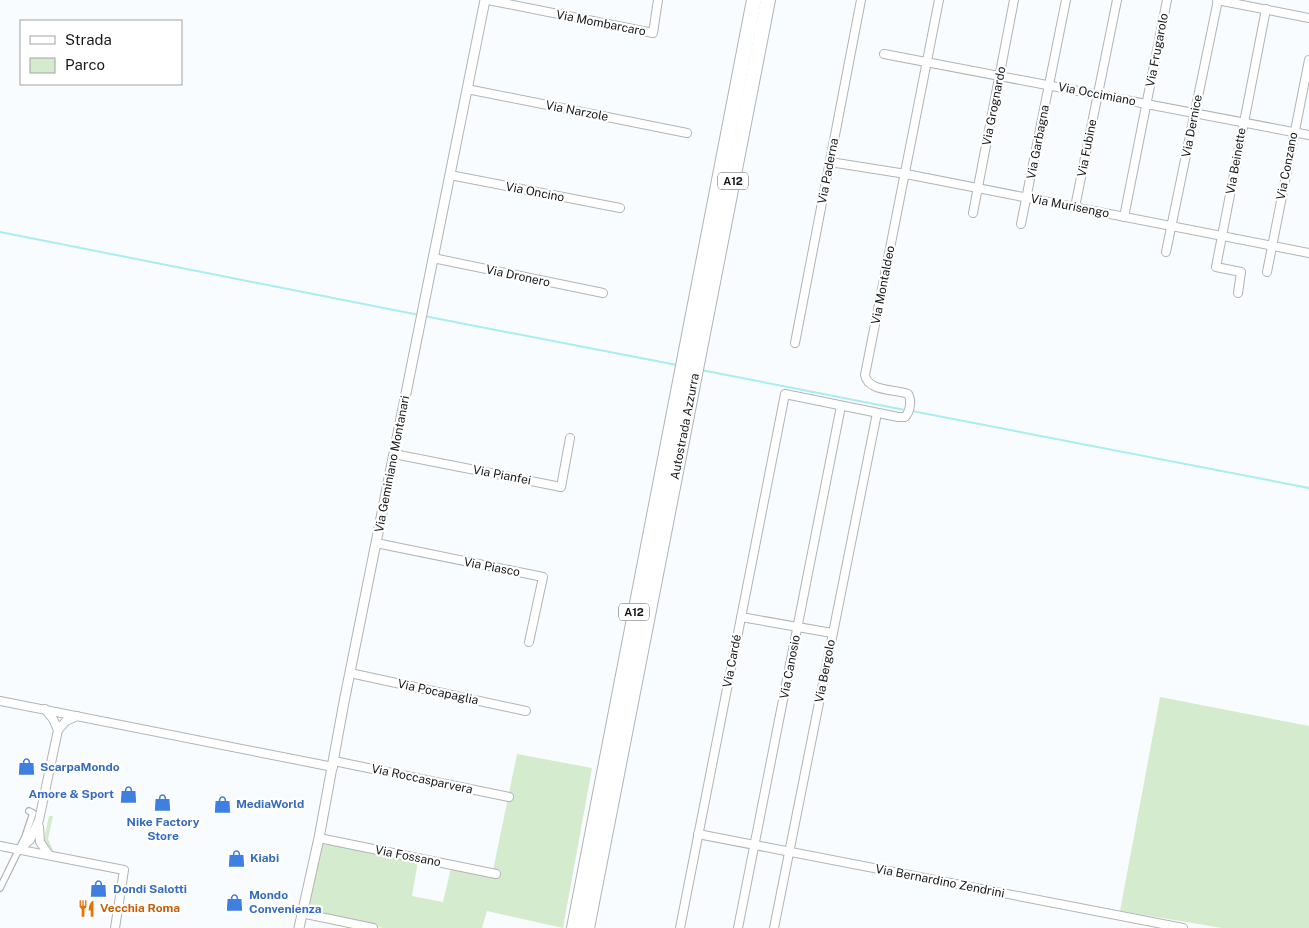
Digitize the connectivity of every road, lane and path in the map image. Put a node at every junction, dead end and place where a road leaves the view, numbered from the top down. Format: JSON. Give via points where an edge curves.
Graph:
{"nodes":[{"id":1,"x":486,"y":0,"type":"edge"},
{"id":2,"x":658,"y":0,"type":"edge"},
{"id":3,"x":754,"y":0,"type":"edge"},
{"id":4,"x":768,"y":0,"type":"edge"},
{"id":5,"x":861,"y":0,"type":"edge"},
{"id":6,"x":939,"y":0,"type":"edge"},
{"id":7,"x":1014,"y":0,"type":"edge"},
{"id":8,"x":1066,"y":0,"type":"edge"},
{"id":9,"x":1117,"y":0,"type":"edge"},
{"id":10,"x":1167,"y":0,"type":"edge"},
{"id":11,"x":1217,"y":0,"type":"edge"},
{"id":12,"x":1262,"y":6,"type":"edge"},
{"id":13,"x":1309,"y":18,"type":"edge"},
{"id":14,"x":884,"y":54,"type":"dead end"},
{"id":15,"x":1309,"y":60,"type":"edge"},
{"id":16,"x":927,"y":61,"type":"junction"},
{"id":17,"x":1000,"y":76,"type":"junction"},
{"id":18,"x":1049,"y":86,"type":"junction"},
{"id":19,"x":467,"y":89,"type":"junction"},
{"id":20,"x":1098,"y":95,"type":"junction"},
{"id":21,"x":1147,"y":104,"type":"junction"},
{"id":22,"x":1195,"y":113,"type":"junction"},
{"id":23,"x":1243,"y":122,"type":"junction"},
{"id":24,"x":1294,"y":132,"type":"junction"},
{"id":25,"x":687,"y":133,"type":"dead end"},
{"id":26,"x":1309,"y":135,"type":"edge"},
{"id":27,"x":830,"y":162,"type":"junction"},
{"id":28,"x":906,"y":174,"type":"junction"},
{"id":29,"x":450,"y":175,"type":"junction"},
{"id":30,"x":978,"y":188,"type":"junction"},
{"id":31,"x":1026,"y":198,"type":"junction"},
{"id":32,"x":1075,"y":207,"type":"junction"},
{"id":33,"x":620,"y":208,"type":"dead end"},
{"id":34,"x":973,"y":213,"type":"dead end"},
{"id":35,"x":1124,"y":217,"type":"junction"},
{"id":36,"x":1021,"y":224,"type":"dead end"},
{"id":37,"x":1173,"y":226,"type":"junction"},
{"id":38,"x":1222,"y":236,"type":"junction"},
{"id":39,"x":1272,"y":246,"type":"junction"},
{"id":40,"x":1166,"y":252,"type":"dead end"},
{"id":41,"x":1309,"y":253,"type":"edge"},
{"id":42,"x":434,"y":258,"type":"junction"},
{"id":43,"x":1267,"y":272,"type":"dead end"},
{"id":44,"x":1238,"y":293,"type":"dead end"},
{"id":45,"x":603,"y":294,"type":"dead end"},
{"id":46,"x":795,"y":343,"type":"dead end"},
{"id":47,"x":691,"y":359,"type":"junction"},
{"id":48,"x":785,"y":394,"type":"joint"},
{"id":49,"x":841,"y":406,"type":"junction"},
{"id":50,"x":876,"y":413,"type":"junction"},
{"id":51,"x":570,"y":438,"type":"dead end"},
{"id":52,"x":394,"y":454,"type":"junction"},
{"id":53,"x":376,"y":543,"type":"junction"},
{"id":54,"x":741,"y":617,"type":"junction"},
{"id":55,"x":798,"y":627,"type":"junction"},
{"id":56,"x":832,"y":633,"type":"junction"},
{"id":57,"x":529,"y":642,"type":"dead end"},
{"id":58,"x":350,"y":673,"type":"junction"},
{"id":59,"x":0,"y":700,"type":"edge"},
{"id":60,"x":45,"y":710,"type":"junction"},
{"id":61,"x":526,"y":711,"type":"dead end"},
{"id":62,"x":77,"y":716,"type":"junction"},
{"id":63,"x":58,"y":730,"type":"junction"},
{"id":64,"x":334,"y":764,"type":"junction"},
{"id":65,"x":510,"y":797,"type":"dead end"},
{"id":66,"x":29,"y":811,"type":"dead end"},
{"id":67,"x":39,"y":820,"type":"junction"},
{"id":68,"x":698,"y":834,"type":"junction"},
{"id":69,"x":319,"y":838,"type":"junction"},
{"id":70,"x":30,"y":840,"type":"junction"},
{"id":71,"x":40,"y":842,"type":"junction"},
{"id":72,"x":0,"y":846,"type":"edge"},
{"id":73,"x":754,"y":846,"type":"junction"},
{"id":74,"x":18,"y":850,"type":"junction"},
{"id":75,"x":34,"y":852,"type":"junction"},
{"id":76,"x":789,"y":852,"type":"junction"},
{"id":77,"x":594,"y":853,"type":"junction"},
{"id":78,"x":49,"y":855,"type":"junction"},
{"id":79,"x":496,"y":874,"type":"dead end"},
{"id":80,"x":0,"y":888,"type":"edge"},
{"id":81,"x":302,"y":913,"type":"junction"},
{"id":82,"x":115,"y":928,"type":"edge"},
{"id":83,"x":298,"y":928,"type":"edge"},
{"id":84,"x":373,"y":928,"type":"edge"},
{"id":85,"x":570,"y":928,"type":"edge"},
{"id":86,"x":574,"y":928,"type":"edge"},
{"id":87,"x":583,"y":928,"type":"edge"},
{"id":88,"x":586,"y":928,"type":"edge"},
{"id":89,"x":680,"y":928,"type":"edge"},
{"id":90,"x":738,"y":928,"type":"edge"},
{"id":91,"x":774,"y":928,"type":"edge"},
{"id":92,"x":1183,"y":928,"type":"edge"}],
"edges":[{"from":1,"to":2,"type":"street","name":"Via Mombarcaro","via":[[653,33]]},
{"from":1,"to":19,"type":"street","name":"Via Geminiano Montanari"},
{"from":3,"to":47,"type":"highway","name":"Autostrada Azzurra","number":"A12"},
{"from":4,"to":47,"type":"highway","name":"Autostrada Azzurra","number":"A12"},
{"from":5,"to":27,"type":"street","name":"Via Paderna"},
{"from":6,"to":16,"type":"street","name":"Via Montaldeo"},
{"from":7,"to":17,"type":"street","name":"Via Grognardo"},
{"from":8,"to":18,"type":"street","name":"Via Garbagna"},
{"from":9,"to":20,"type":"street","name":"Via Fubine"},
{"from":10,"to":21,"type":"street","name":"Via Frugarolo"},
{"from":11,"to":12,"type":"street"},
{"from":11,"to":22,"type":"street","name":"Via Dernice"},
{"from":12,"to":13,"type":"street"},
{"from":12,"to":23,"type":"street","name":"Via Beinette"},
{"from":14,"to":16,"type":"street","name":"Via Occimiano"},
{"from":15,"to":24,"type":"street","name":"Via Conzano"},
{"from":16,"to":17,"type":"street","name":"Via Occimiano"},
{"from":16,"to":28,"type":"street","name":"Via Montaldeo"},
{"from":17,"to":18,"type":"street","name":"Via Occimiano"},
{"from":17,"to":30,"type":"street","name":"Via Grognardo"},
{"from":18,"to":20,"type":"street","name":"Via Occimiano"},
{"from":18,"to":31,"type":"street","name":"Via Garbagna"},
{"from":19,"to":25,"type":"street","name":"Via Narzole"},
{"from":19,"to":29,"type":"street","name":"Via Geminiano Montanari"},
{"from":20,"to":21,"type":"street","name":"Via Occimiano"},
{"from":20,"to":32,"type":"street","name":"Via Fubine"},
{"from":21,"to":22,"type":"street","name":"Via Occimiano"},
{"from":21,"to":35,"type":"street","name":"Via Frugarolo"},
{"from":22,"to":23,"type":"street","name":"Via Occimiano"},
{"from":22,"to":37,"type":"street","name":"Via Dernice"},
{"from":23,"to":24,"type":"street","name":"Via Occimiano"},
{"from":23,"to":38,"type":"street","name":"Via Beinette"},
{"from":24,"to":26,"type":"street","name":"Via Occimiano"},
{"from":24,"to":39,"type":"street","name":"Via Conzano"},
{"from":27,"to":28,"type":"street","name":"Via Murisengo"},
{"from":27,"to":46,"type":"street","name":"Via Paderna"},
{"from":28,"to":30,"type":"street","name":"Via Murisengo"},
{"from":28,"to":50,"type":"street","name":"Via Montaldeo","via":[[865,378],[874,386],[906,393],[910,398],[909,408],[904,418]]},
{"from":29,"to":33,"type":"street","name":"Via Oncino"},
{"from":29,"to":42,"type":"street","name":"Via Geminiano Montanari"},
{"from":30,"to":31,"type":"street","name":"Via Murisengo"},
{"from":30,"to":34,"type":"street","name":"Via Grognardo"},
{"from":31,"to":32,"type":"street","name":"Via Murisengo"},
{"from":31,"to":36,"type":"street","name":"Via Garbagna"},
{"from":32,"to":35,"type":"street","name":"Via Murisengo"},
{"from":35,"to":37,"type":"street","name":"Via Murisengo"},
{"from":37,"to":38,"type":"street","name":"Via Murisengo"},
{"from":37,"to":40,"type":"street","name":"Via Dernice"},
{"from":38,"to":39,"type":"street","name":"Via Murisengo"},
{"from":38,"to":44,"type":"street","name":"Via Beinette","via":[[1216,267],[1241,272]]},
{"from":39,"to":41,"type":"street","name":"Via Murisengo"},
{"from":39,"to":43,"type":"street","name":"Via Conzano"},
{"from":42,"to":45,"type":"street","name":"Via Dronero"},
{"from":42,"to":52,"type":"street","name":"Via Geminiano Montanari"},
{"from":47,"to":77,"type":"highway","name":"Autostrada Azzurra","number":"A12"},
{"from":48,"to":49,"type":"street","name":"Via Montaldeo"},
{"from":48,"to":54,"type":"street","name":"Via Cardé"},
{"from":49,"to":50,"type":"street","name":"Via Montaldeo"},
{"from":49,"to":55,"type":"street","name":"Via Canosio"},
{"from":50,"to":56,"type":"street","name":"Via Bergolo"},
{"from":51,"to":52,"type":"street","name":"Via Pianfei","via":[[561,487]]},
{"from":52,"to":53,"type":"street","name":"Via Geminiano Montanari"},
{"from":53,"to":57,"type":"street","name":"Via Piasco","via":[[543,577]]},
{"from":53,"to":58,"type":"street","name":"Via Geminiano Montanari"},
{"from":54,"to":55,"type":"street"},
{"from":54,"to":68,"type":"street","name":"Via Cardé"},
{"from":55,"to":56,"type":"street"},
{"from":55,"to":73,"type":"street","name":"Via Canosio"},
{"from":56,"to":76,"type":"street","name":"Via Bergolo"},
{"from":58,"to":61,"type":"street","name":"Via Pocapaglia"},
{"from":58,"to":64,"type":"street","name":"Via Geminiano Montanari"},
{"from":59,"to":60,"type":"street","name":"Via Roccasparvera"},
{"from":60,"to":62,"type":"street","name":"Via Roccasparvera"},
{"from":60,"to":63,"type":"street"},
{"from":62,"to":63,"type":"street"},
{"from":62,"to":64,"type":"street","name":"Via Roccasparvera"},
{"from":63,"to":67,"type":"street"},
{"from":64,"to":65,"type":"street","name":"Via Roccasparvera"},
{"from":64,"to":69,"type":"street","name":"Via Geminiano Montanari"},
{"from":66,"to":74,"type":"street","via":[[33,813]]},
{"from":67,"to":70,"type":"street"},
{"from":67,"to":71,"type":"street"},
{"from":68,"to":73,"type":"street","name":"Via Bernardino Zendrini"},
{"from":68,"to":89,"type":"street","name":"Via Cardé"},
{"from":69,"to":79,"type":"street","name":"Via Fossano"},
{"from":69,"to":81,"type":"street","name":"Via Geminiano Montanari"},
{"from":70,"to":74,"type":"street"},
{"from":70,"to":75,"type":"street"},
{"from":71,"to":75,"type":"street"},
{"from":71,"to":78,"type":"street"},
{"from":72,"to":74,"type":"street"},
{"from":73,"to":76,"type":"street","name":"Via Bernardino Zendrini"},
{"from":73,"to":90,"type":"street","name":"Via Canosio"},
{"from":74,"to":75,"type":"street"},
{"from":74,"to":80,"type":"street"},
{"from":75,"to":78,"type":"street"},
{"from":76,"to":91,"type":"street","name":"Via Bergolo"},
{"from":76,"to":92,"type":"street","name":"Via Bernardino Zendrini"},
{"from":77,"to":85,"type":"highway"},
{"from":77,"to":86,"type":"highway"},
{"from":77,"to":87,"type":"highway"},
{"from":77,"to":88,"type":"highway"},
{"from":78,"to":82,"type":"street","via":[[124,870]]},
{"from":81,"to":83,"type":"street","name":"Via Geminiano Montanari"},
{"from":81,"to":84,"type":"street"}]}
